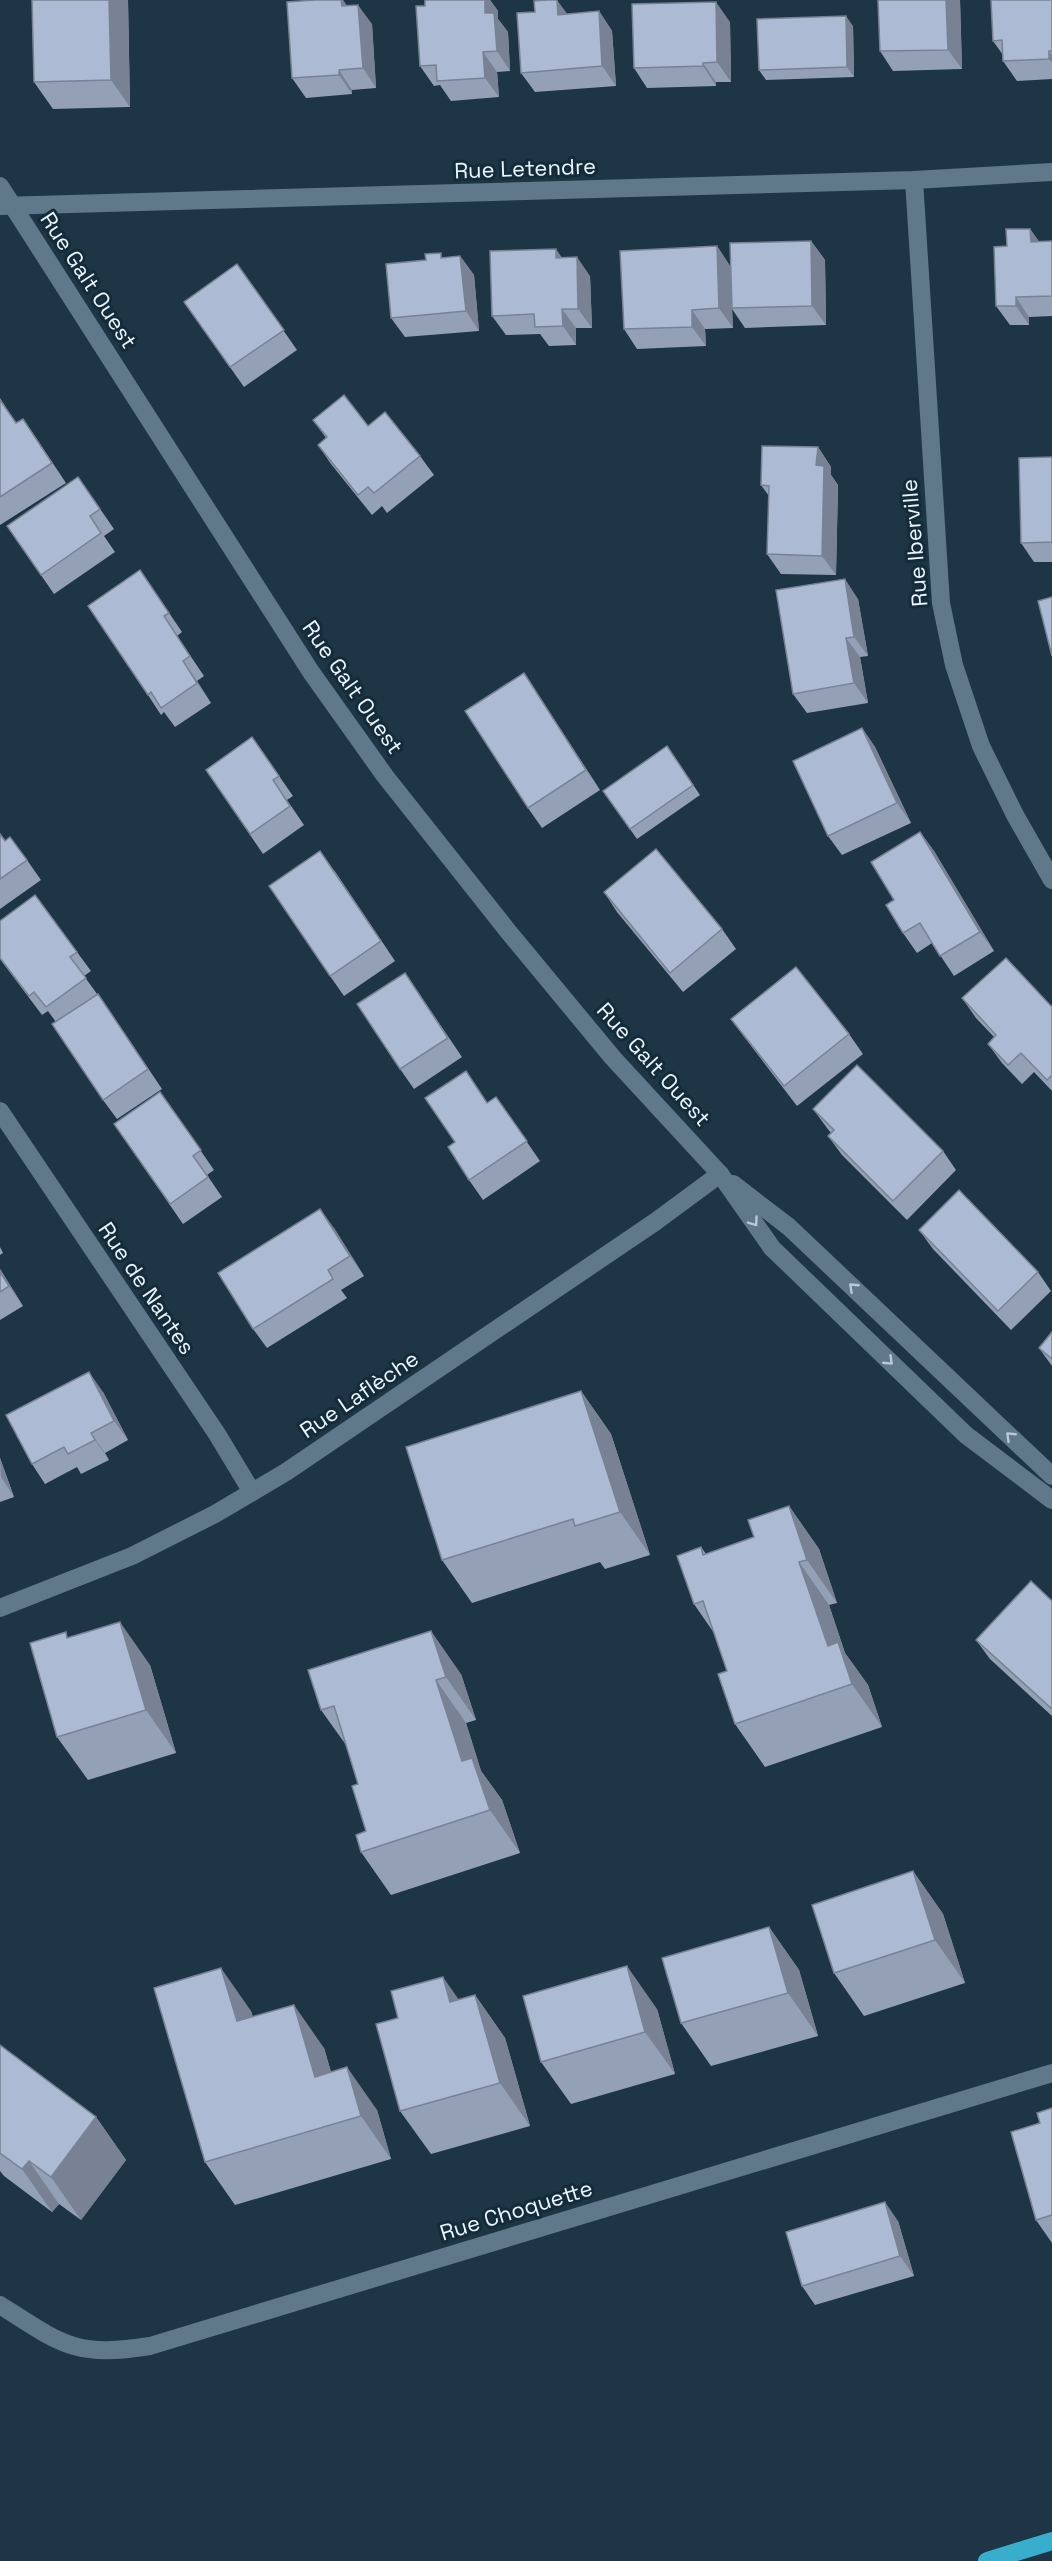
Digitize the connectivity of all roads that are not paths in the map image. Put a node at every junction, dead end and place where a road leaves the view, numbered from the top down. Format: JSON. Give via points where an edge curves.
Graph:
{"nodes":[{"id":1,"x":1052,"y":172,"type":"edge"},
{"id":2,"x":914,"y":180,"type":"junction"},
{"id":3,"x":0,"y":186,"type":"edge"},
{"id":4,"x":7,"y":206,"type":"edge"},
{"id":5,"x":1052,"y":880,"type":"edge"},
{"id":6,"x":0,"y":1111,"type":"edge"},
{"id":7,"x":720,"y":1174,"type":"junction"},
{"id":8,"x":1052,"y":1476,"type":"edge"},
{"id":9,"x":252,"y":1492,"type":"junction"},
{"id":10,"x":1052,"y":1500,"type":"edge"},
{"id":11,"x":0,"y":1608,"type":"edge"},
{"id":12,"x":1052,"y":2073,"type":"edge"},
{"id":13,"x":0,"y":2305,"type":"edge"},
{"id":14,"x":1052,"y":2541,"type":"edge"},
{"id":15,"x":987,"y":2561,"type":"edge"}],
"edges":[{"from":1,"to":2,"type":"street","name":"Rue Letendre"},
{"from":2,"to":4,"type":"street","name":"Rue Letendre"},
{"from":2,"to":5,"type":"street","name":"Rue Iberville","via":[[941,603],[954,665],[981,746]]},
{"from":3,"to":4,"type":"street","name":"Rue Galt Ouest"},
{"from":4,"to":7,"type":"street","name":"Rue Galt Ouest","via":[[311,672],[385,776],[613,1058]]},
{"from":6,"to":9,"type":"street","name":"Rue de Nantes"},
{"from":8,"to":7,"type":"street","name":"Rue Galt Ouest","one_way":true,"via":[[789,1227]]},
{"from":7,"to":9,"type":"street","name":"Rue Laflèche","via":[[619,1247]]},
{"from":7,"to":10,"type":"street","name":"Rue Galt Ouest","one_way":true,"via":[[772,1248],[966,1436]]},
{"from":9,"to":11,"type":"street","name":"Rue Laflèche","via":[[132,1556]]},
{"from":12,"to":13,"type":"street","name":"Rue Choquette","via":[[150,2346],[107,2352],[74,2347]]},
{"from":14,"to":15,"type":"highway"}]}
